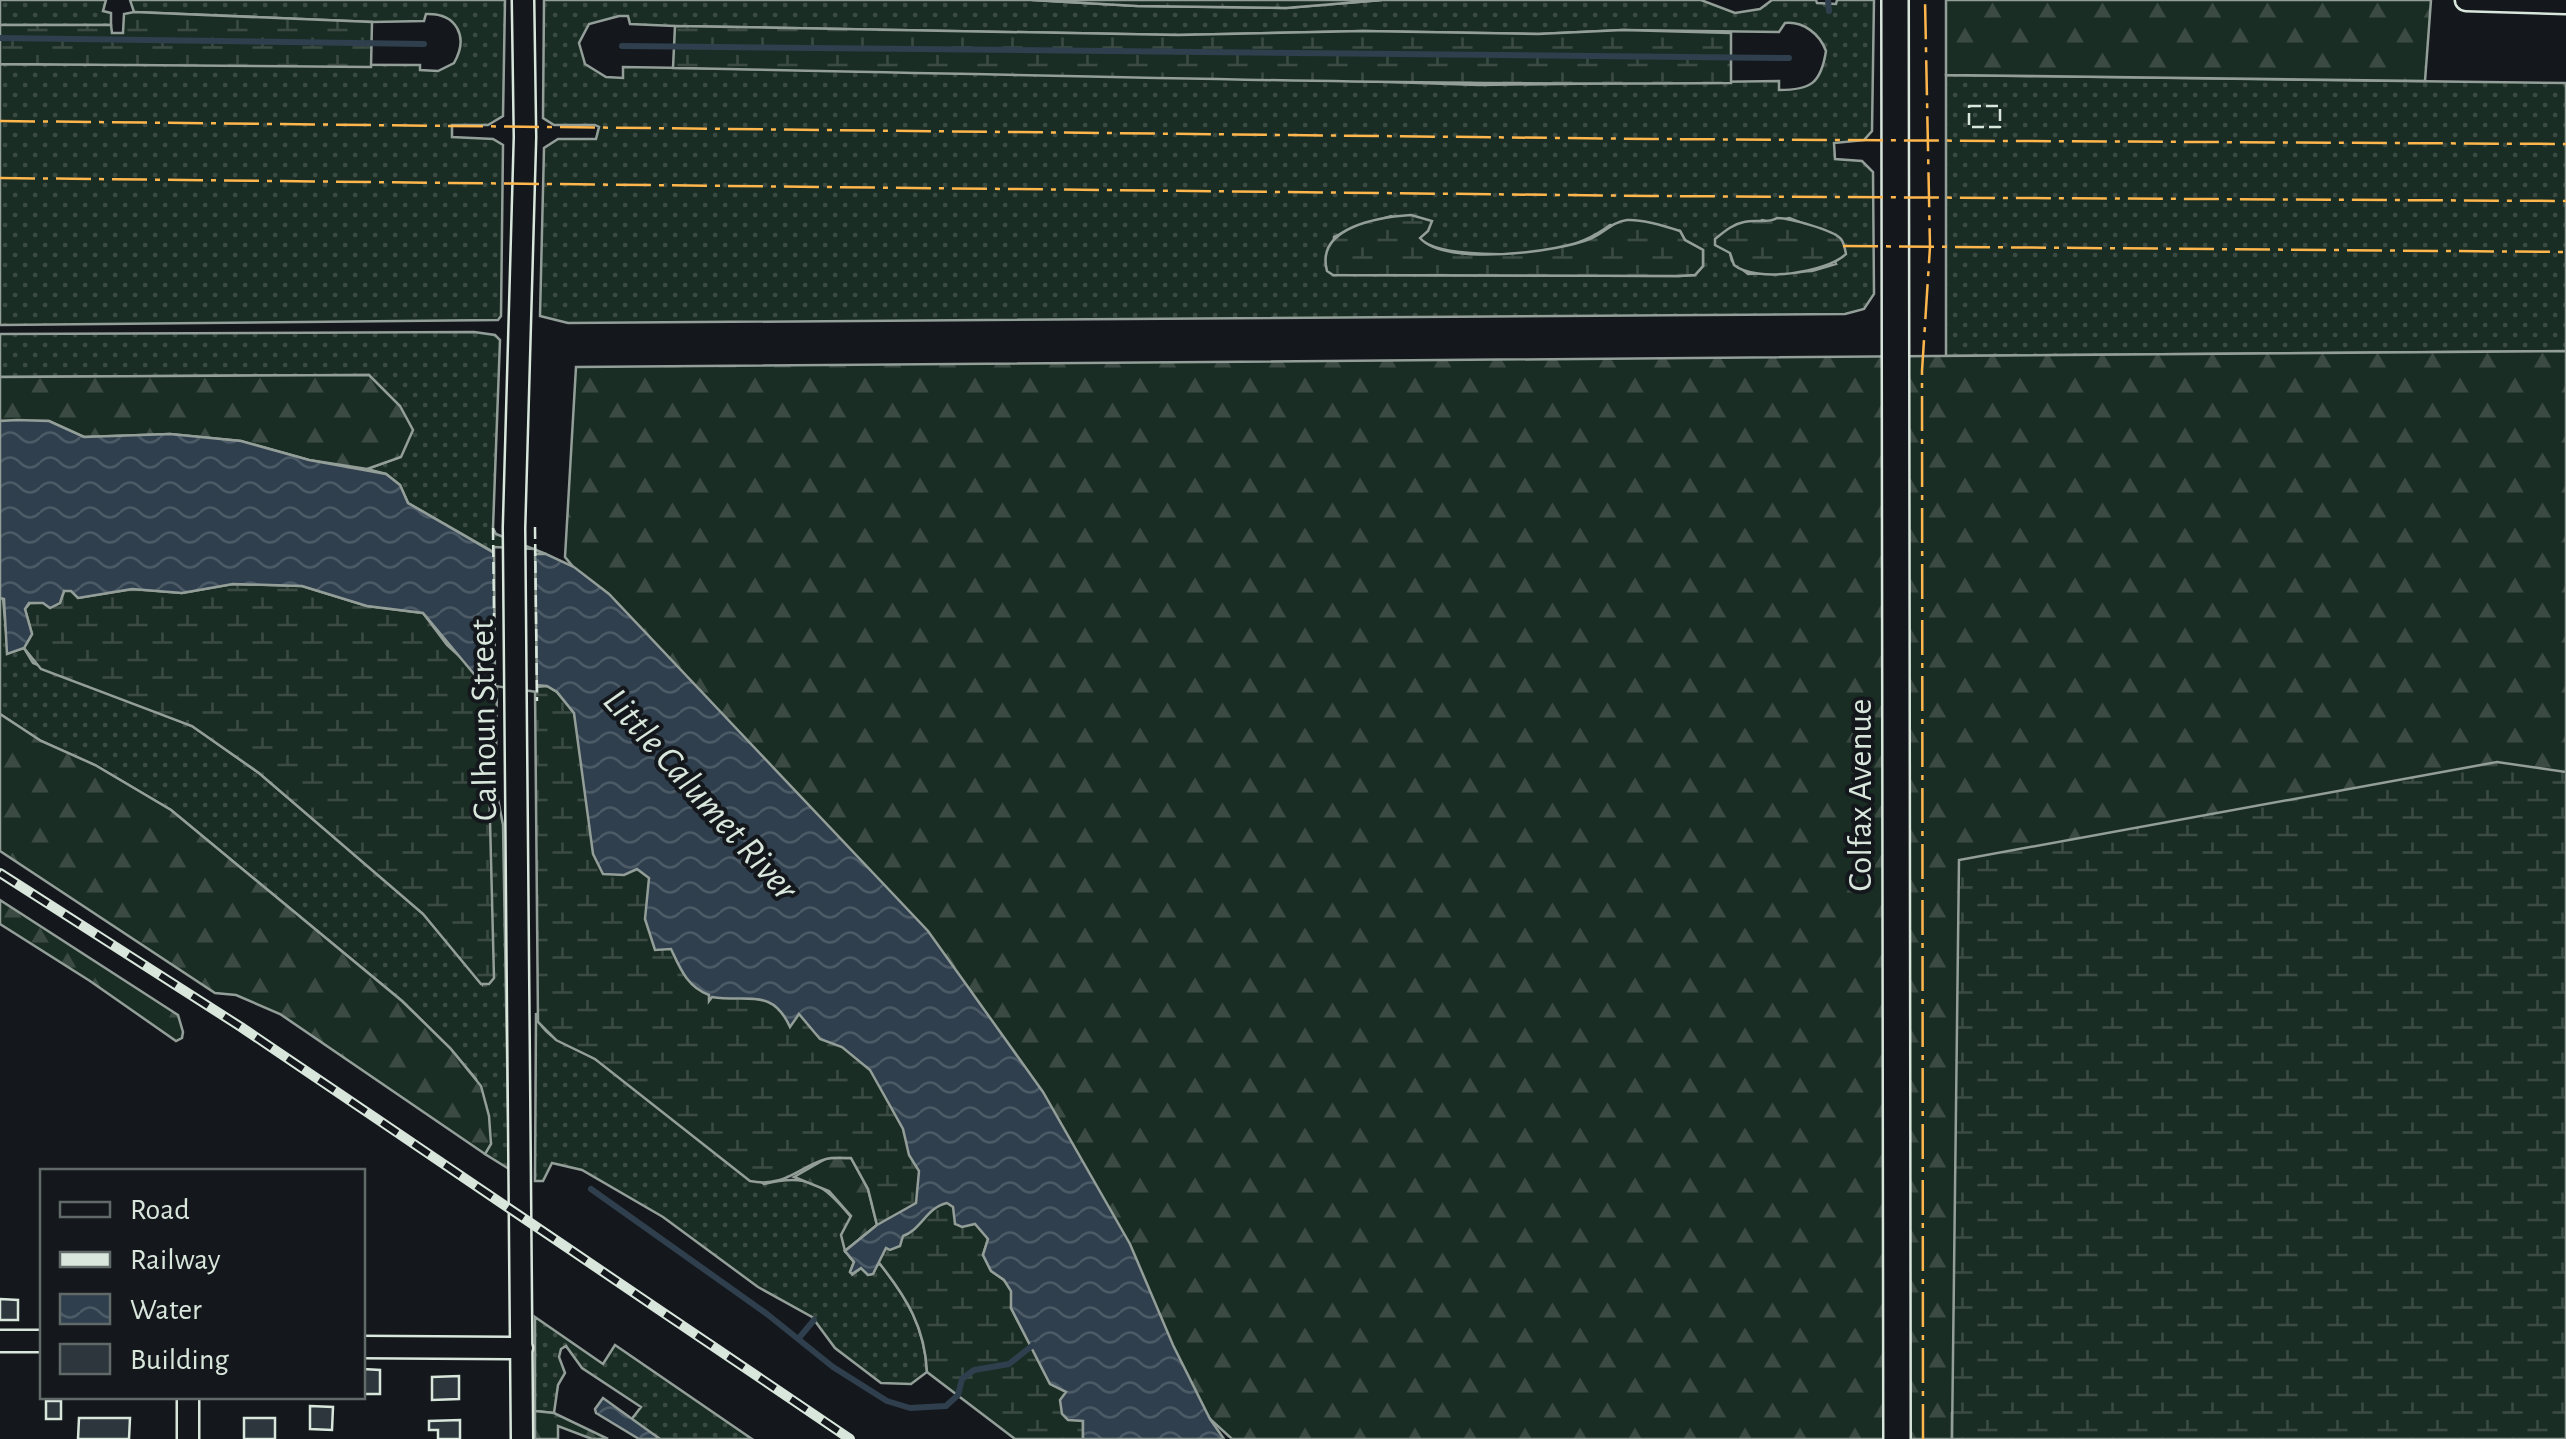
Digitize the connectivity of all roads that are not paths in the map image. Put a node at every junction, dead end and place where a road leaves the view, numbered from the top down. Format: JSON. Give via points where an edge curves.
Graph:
{"nodes":[{"id":1,"x":524,"y":0,"type":"edge"},
{"id":2,"x":1896,"y":0,"type":"edge"},
{"id":3,"x":2466,"y":1,"type":"edge"},
{"id":4,"x":2566,"y":3,"type":"edge"},
{"id":5,"x":0,"y":1341,"type":"edge"},
{"id":6,"x":40,"y":1341,"type":"edge"},
{"id":7,"x":365,"y":1346,"type":"edge"},
{"id":8,"x":522,"y":1348,"type":"junction"},
{"id":9,"x":188,"y":1399,"type":"edge"},
{"id":10,"x":188,"y":1439,"type":"edge"},
{"id":11,"x":522,"y":1439,"type":"edge"},
{"id":12,"x":1897,"y":1439,"type":"edge"}],
"edges":[{"from":1,"to":8,"type":"street","name":"Calhoun Street","via":[[514,528]]},
{"from":2,"to":12,"type":"street","name":"Colfax Avenue"},
{"from":3,"to":4,"type":"street"},
{"from":5,"to":6,"type":"street"},
{"from":7,"to":8,"type":"street"},
{"from":8,"to":11,"type":"street","name":"Calhoun Street"},
{"from":9,"to":10,"type":"street"}]}
